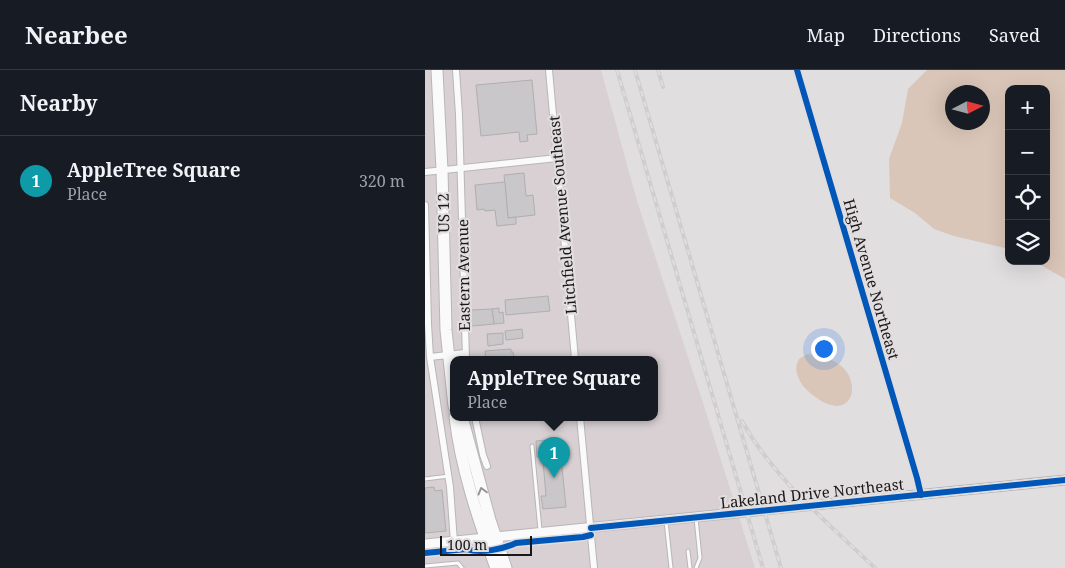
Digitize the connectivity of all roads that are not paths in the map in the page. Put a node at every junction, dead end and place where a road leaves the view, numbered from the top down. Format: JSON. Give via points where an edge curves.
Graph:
{"nodes":[{"id":1,"x":437,"y":70,"type":"edge"},
{"id":2,"x":456,"y":70,"type":"edge"},
{"id":3,"x":549,"y":70,"type":"edge"},
{"id":4,"x":797,"y":70,"type":"edge"},
{"id":5,"x":557,"y":158,"type":"junction"},
{"id":6,"x":461,"y":168,"type":"junction"},
{"id":7,"x":442,"y":170,"type":"junction"},
{"id":8,"x":425,"y":172,"type":"edge"},
{"id":9,"x":425,"y":205,"type":"edge"},
{"id":10,"x":425,"y":258,"type":"edge"},
{"id":11,"x":448,"y":355,"type":"junction"},
{"id":12,"x":466,"y":356,"type":"edge"},
{"id":13,"x":575,"y":356,"type":"edge"},
{"id":14,"x":430,"y":357,"type":"junction"},
{"id":15,"x":450,"y":364,"type":"edge"},
{"id":16,"x":450,"y":372,"type":"edge"},
{"id":17,"x":456,"y":421,"type":"edge"},
{"id":18,"x":464,"y":421,"type":"edge"},
{"id":19,"x":476,"y":421,"type":"edge"},
{"id":20,"x":581,"y":421,"type":"edge"},
{"id":21,"x":532,"y":446,"type":"dead end"},
{"id":22,"x":487,"y":466,"type":"dead end"},
{"id":23,"x":449,"y":476,"type":"junction"},
{"id":24,"x":425,"y":479,"type":"edge"},
{"id":25,"x":1065,"y":480,"type":"edge"},
{"id":26,"x":921,"y":495,"type":"junction"},
{"id":27,"x":696,"y":517,"type":"junction"},
{"id":28,"x":665,"y":520,"type":"junction"},
{"id":29,"x":591,"y":528,"type":"junction"},
{"id":30,"x":540,"y":533,"type":"junction"},
{"id":31,"x":490,"y":538,"type":"junction"},
{"id":32,"x":454,"y":542,"type":"junction"},
{"id":33,"x":425,"y":544,"type":"edge"},
{"id":34,"x":688,"y":550,"type":"dead end"},
{"id":35,"x":425,"y":566,"type":"edge"},
{"id":36,"x":462,"y":568,"type":"edge"},
{"id":37,"x":495,"y":568,"type":"edge"},
{"id":38,"x":506,"y":568,"type":"edge"},
{"id":39,"x":594,"y":568,"type":"edge"},
{"id":40,"x":671,"y":568,"type":"edge"},
{"id":41,"x":690,"y":568,"type":"edge"},
{"id":42,"x":696,"y":568,"type":"edge"}],
"edges":[{"from":1,"to":7,"type":"highway","name":"US 12","number":"US 12"},
{"from":2,"to":6,"type":"street","name":"Eastern Avenue"},
{"from":3,"to":5,"type":"street","name":"Litchfield Avenue Southeast"},
{"from":4,"to":26,"type":"street","name":"High Avenue Northeast"},
{"from":5,"to":6,"type":"street"},
{"from":5,"to":13,"type":"street","name":"Litchfield Avenue Southeast"},
{"from":6,"to":7,"type":"street"},
{"from":6,"to":12,"type":"street","name":"Eastern Avenue"},
{"from":7,"to":8,"type":"street"},
{"from":7,"to":11,"type":"highway","name":"US 12","number":"US 12"},
{"from":9,"to":10,"type":"street"},
{"from":10,"to":14,"type":"street"},
{"from":11,"to":12,"type":"street"},
{"from":11,"to":14,"type":"street"},
{"from":11,"to":15,"type":"highway","name":"US 12","number":"US 12"},
{"from":11,"to":16,"type":"highway","name":"US 12","number":"US 12"},
{"from":14,"to":23,"type":"street"},
{"from":17,"to":31,"type":"highway","via":[[465,469]]},
{"from":31,"to":18,"type":"highway","one_way":true},
{"from":19,"to":22,"type":"street"},
{"from":20,"to":29,"type":"street"},
{"from":21,"to":30,"type":"lane"},
{"from":23,"to":24,"type":"lane"},
{"from":23,"to":32,"type":"street"},
{"from":25,"to":26,"type":"main road","name":"Lakeland Drive Northeast"},
{"from":26,"to":27,"type":"main road","name":"Lakeland Drive Northeast"},
{"from":27,"to":28,"type":"main road","name":"Lakeland Drive Northeast"},
{"from":27,"to":42,"type":"lane","via":[[700,558]]},
{"from":28,"to":29,"type":"main road","name":"Lakeland Drive Northeast"},
{"from":28,"to":40,"type":"lane"},
{"from":29,"to":30,"type":"main road","name":"Lakeland Drive Northeast"},
{"from":29,"to":39,"type":"street"},
{"from":30,"to":31,"type":"main road","name":"Lakeland Drive Northeast"},
{"from":31,"to":32,"type":"main road","name":"Lakeland Drive Northeast"},
{"from":31,"to":37,"type":"highway"},
{"from":31,"to":38,"type":"highway"},
{"from":32,"to":33,"type":"main road","name":"Lakeland Drive Northeast"},
{"from":34,"to":41,"type":"lane"},
{"from":35,"to":36,"type":"lane","via":[[457,563]]}]}
